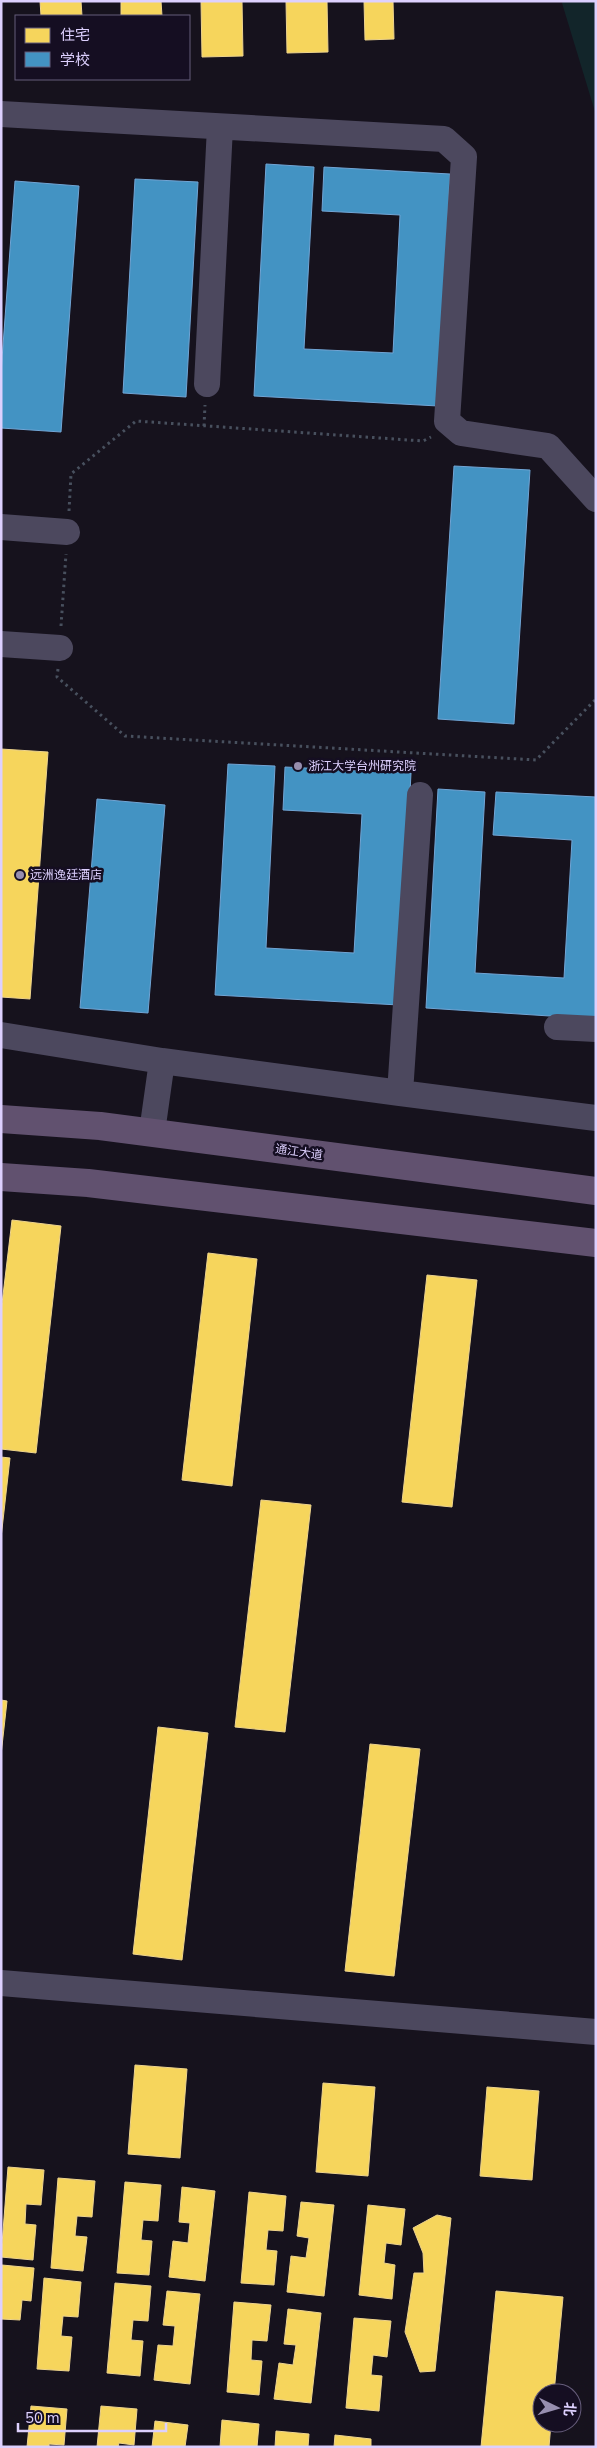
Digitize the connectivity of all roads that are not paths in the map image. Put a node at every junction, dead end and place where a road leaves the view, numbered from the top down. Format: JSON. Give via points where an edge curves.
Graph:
{"nodes":[{"id":1,"x":1,"y":114,"type":"edge"},
{"id":2,"x":220,"y":127,"type":"junction"},
{"id":3,"x":207,"y":384,"type":"dead end"},
{"id":4,"x":596,"y":499,"type":"edge"},
{"id":5,"x":1,"y":527,"type":"edge"},
{"id":6,"x":67,"y":532,"type":"road end"},
{"id":7,"x":1,"y":644,"type":"edge"},
{"id":8,"x":60,"y":648,"type":"road end"},
{"id":9,"x":420,"y":795,"type":"dead end"},
{"id":10,"x":556,"y":1027,"type":"dead end"},
{"id":11,"x":596,"y":1029,"type":"edge"},
{"id":12,"x":1,"y":1035,"type":"edge"},
{"id":13,"x":162,"y":1061,"type":"junction"},
{"id":14,"x":400,"y":1093,"type":"junction"},
{"id":15,"x":596,"y":1118,"type":"edge"},
{"id":16,"x":1,"y":1119,"type":"edge"},
{"id":17,"x":152,"y":1132,"type":"junction"},
{"id":18,"x":1,"y":1177,"type":"edge"},
{"id":19,"x":596,"y":1191,"type":"edge"},
{"id":20,"x":596,"y":1243,"type":"edge"},
{"id":21,"x":1,"y":1983,"type":"edge"},
{"id":22,"x":596,"y":2032,"type":"edge"}],
"edges":[{"from":1,"to":2,"type":"street"},
{"from":2,"to":3,"type":"street"},
{"from":2,"to":4,"type":"street","via":[[444,139],[464,157],[447,421],[461,433],[548,446]]},
{"from":5,"to":6,"type":"street"},
{"from":7,"to":8,"type":"street"},
{"from":9,"to":14,"type":"street"},
{"from":10,"to":11,"type":"street"},
{"from":12,"to":13,"type":"street"},
{"from":13,"to":14,"type":"street"},
{"from":13,"to":17,"type":"street"},
{"from":14,"to":15,"type":"street"},
{"from":16,"to":17,"type":"main road","name":"通江大道"},
{"from":17,"to":19,"type":"main road","name":"通江大道"},
{"from":18,"to":20,"type":"main road","via":[[88,1183]]},
{"from":21,"to":22,"type":"street"}]}
